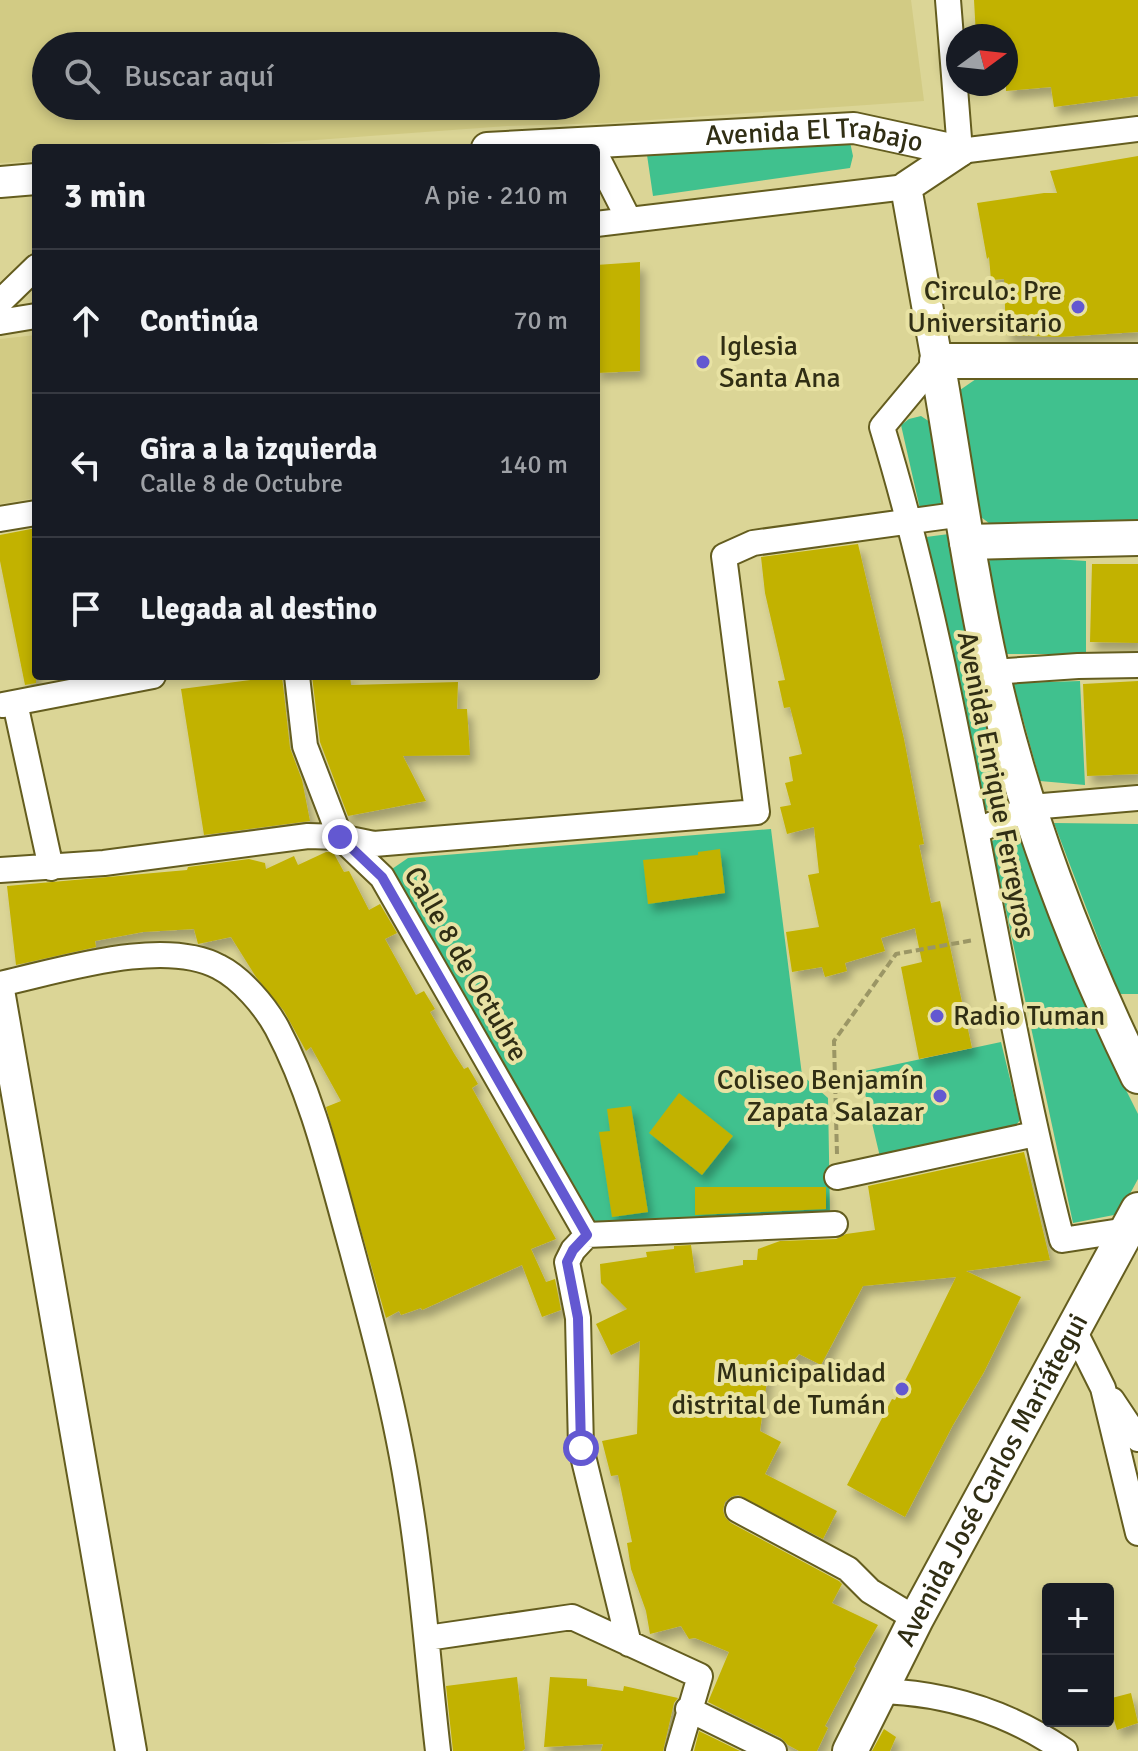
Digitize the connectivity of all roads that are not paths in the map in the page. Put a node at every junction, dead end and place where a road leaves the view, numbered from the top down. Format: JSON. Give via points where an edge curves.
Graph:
{"nodes":[{"id":1,"x":948,"y":0,"type":"edge"},
{"id":2,"x":1138,"y":129,"type":"edge"},
{"id":3,"x":600,"y":147,"type":"edge"},
{"id":4,"x":960,"y":151,"type":"junction"},
{"id":5,"x":600,"y":162,"type":"edge"},
{"id":6,"x":32,"y":179,"type":"edge"},
{"id":7,"x":0,"y":182,"type":"edge"},
{"id":8,"x":906,"y":187,"type":"junction"},
{"id":9,"x":628,"y":218,"type":"junction"},
{"id":10,"x":600,"y":223,"type":"edge"},
{"id":11,"x":32,"y":271,"type":"edge"},
{"id":12,"x":0,"y":302,"type":"edge"},
{"id":13,"x":32,"y":317,"type":"edge"},
{"id":14,"x":0,"y":322,"type":"edge"},
{"id":15,"x":937,"y":361,"type":"junction"},
{"id":16,"x":1138,"y":361,"type":"edge"},
{"id":17,"x":32,"y":514,"type":"edge"},
{"id":18,"x":0,"y":519,"type":"edge"},
{"id":19,"x":911,"y":523,"type":"junction"},
{"id":20,"x":965,"y":528,"type":"junction"},
{"id":21,"x":1138,"y":538,"type":"edge"},
{"id":22,"x":1138,"y":665,"type":"edge"},
{"id":23,"x":992,"y":672,"type":"junction"},
{"id":24,"x":132,"y":680,"type":"edge"},
{"id":25,"x":297,"y":680,"type":"edge"},
{"id":26,"x":8,"y":704,"type":"edge"},
{"id":27,"x":1138,"y":798,"type":"edge"},
{"id":28,"x":1031,"y":807,"type":"junction"},
{"id":29,"x":977,"y":831,"type":"junction"},
{"id":30,"x":340,"y":837,"type":"junction"},
{"id":31,"x":51,"y":868,"type":"junction"},
{"id":32,"x":0,"y":870,"type":"edge"},
{"id":33,"x":0,"y":984,"type":"edge"},
{"id":34,"x":0,"y":996,"type":"edge"},
{"id":35,"x":1138,"y":1076,"type":"edge"},
{"id":36,"x":1035,"y":1134,"type":"junction"},
{"id":37,"x":837,"y":1177,"type":"road end"},
{"id":38,"x":1132,"y":1220,"type":"edge"},
{"id":39,"x":835,"y":1224,"type":"dead end"},
{"id":40,"x":587,"y":1235,"type":"junction"},
{"id":41,"x":1074,"y":1330,"type":"junction"},
{"id":42,"x":1103,"y":1388,"type":"junction"},
{"id":43,"x":1138,"y":1439,"type":"edge"},
{"id":44,"x":738,"y":1510,"type":"dead end"},
{"id":45,"x":1138,"y":1533,"type":"edge"},
{"id":46,"x":916,"y":1619,"type":"junction"},
{"id":47,"x":427,"y":1638,"type":"junction"},
{"id":48,"x":629,"y":1644,"type":"junction"},
{"id":49,"x":879,"y":1691,"type":"junction"},
{"id":50,"x":688,"y":1709,"type":"junction"},
{"id":51,"x":131,"y":1751,"type":"edge"},
{"id":52,"x":438,"y":1751,"type":"edge"},
{"id":53,"x":678,"y":1751,"type":"edge"},
{"id":54,"x":774,"y":1751,"type":"edge"},
{"id":55,"x":850,"y":1751,"type":"edge"},
{"id":56,"x":1065,"y":1751,"type":"edge"}],
"edges":[{"from":1,"to":4,"type":"street"},
{"from":2,"to":4,"type":"street","name":"Avenida El Trabajo"},
{"from":3,"to":4,"type":"street","name":"Avenida El Trabajo","via":[[854,128]]},
{"from":4,"to":8,"type":"street"},
{"from":5,"to":9,"type":"street"},
{"from":6,"to":7,"type":"street"},
{"from":8,"to":9,"type":"street"},
{"from":8,"to":15,"type":"street"},
{"from":9,"to":10,"type":"street"},
{"from":11,"to":12,"type":"street"},
{"from":13,"to":14,"type":"street"},
{"from":15,"to":16,"type":"main road"},
{"from":15,"to":19,"type":"street","name":"Avenida Enrique Ferreyros","via":[[882,427]]},
{"from":15,"to":20,"type":"main road"},
{"from":17,"to":18,"type":"street"},
{"from":19,"to":20,"type":"street"},
{"from":19,"to":29,"type":"street","name":"Avenida Enrique Ferreyros"},
{"from":19,"to":30,"type":"street","via":[[753,543],[724,556],[757,812],[374,844]]},
{"from":20,"to":21,"type":"main road"},
{"from":20,"to":23,"type":"main road"},
{"from":22,"to":23,"type":"street"},
{"from":23,"to":28,"type":"main road"},
{"from":24,"to":26,"type":"street"},
{"from":25,"to":30,"type":"street","name":"Calle 8 de Octubre","via":[[305,746]]},
{"from":26,"to":31,"type":"street"},
{"from":27,"to":28,"type":"street"},
{"from":28,"to":29,"type":"street"},
{"from":28,"to":35,"type":"main road","via":[[1060,897]]},
{"from":29,"to":36,"type":"street","name":"Avenida Enrique Ferreyros"},
{"from":30,"to":31,"type":"street","via":[[308,836]]},
{"from":30,"to":40,"type":"street","name":"Calle 8 de Octubre","via":[[382,877]]},
{"from":31,"to":32,"type":"street"},
{"from":33,"to":47,"type":"street","via":[[151,954],[189,956],[220,967],[250,992],[275,1025],[318,1124],[372,1324],[409,1497]]},
{"from":34,"to":51,"type":"street"},
{"from":36,"to":37,"type":"street"},
{"from":36,"to":38,"type":"street","name":"Avenida Enrique Ferreyros","via":[[1062,1240]]},
{"from":38,"to":41,"type":"main road","name":"Avenida José Carlos Mariátegui"},
{"from":39,"to":40,"type":"street"},
{"from":40,"to":48,"type":"street","via":[[567,1262],[578,1318],[581,1448]]},
{"from":41,"to":42,"type":"street"},
{"from":41,"to":46,"type":"main road","name":"Avenida José Carlos Mariátegui"},
{"from":42,"to":43,"type":"street"},
{"from":42,"to":45,"type":"street"},
{"from":44,"to":46,"type":"street","via":[[848,1569],[870,1591]]},
{"from":46,"to":49,"type":"main road","name":"Avenida José Carlos Mariátegui"},
{"from":47,"to":48,"type":"street","via":[[572,1617]]},
{"from":47,"to":52,"type":"street"},
{"from":48,"to":50,"type":"street","via":[[700,1676]]},
{"from":49,"to":55,"type":"main road","name":"Avenida José Carlos Mariátegui"},
{"from":49,"to":56,"type":"street","via":[[920,1692],[995,1712]]},
{"from":50,"to":53,"type":"street"},
{"from":50,"to":54,"type":"street"}]}
